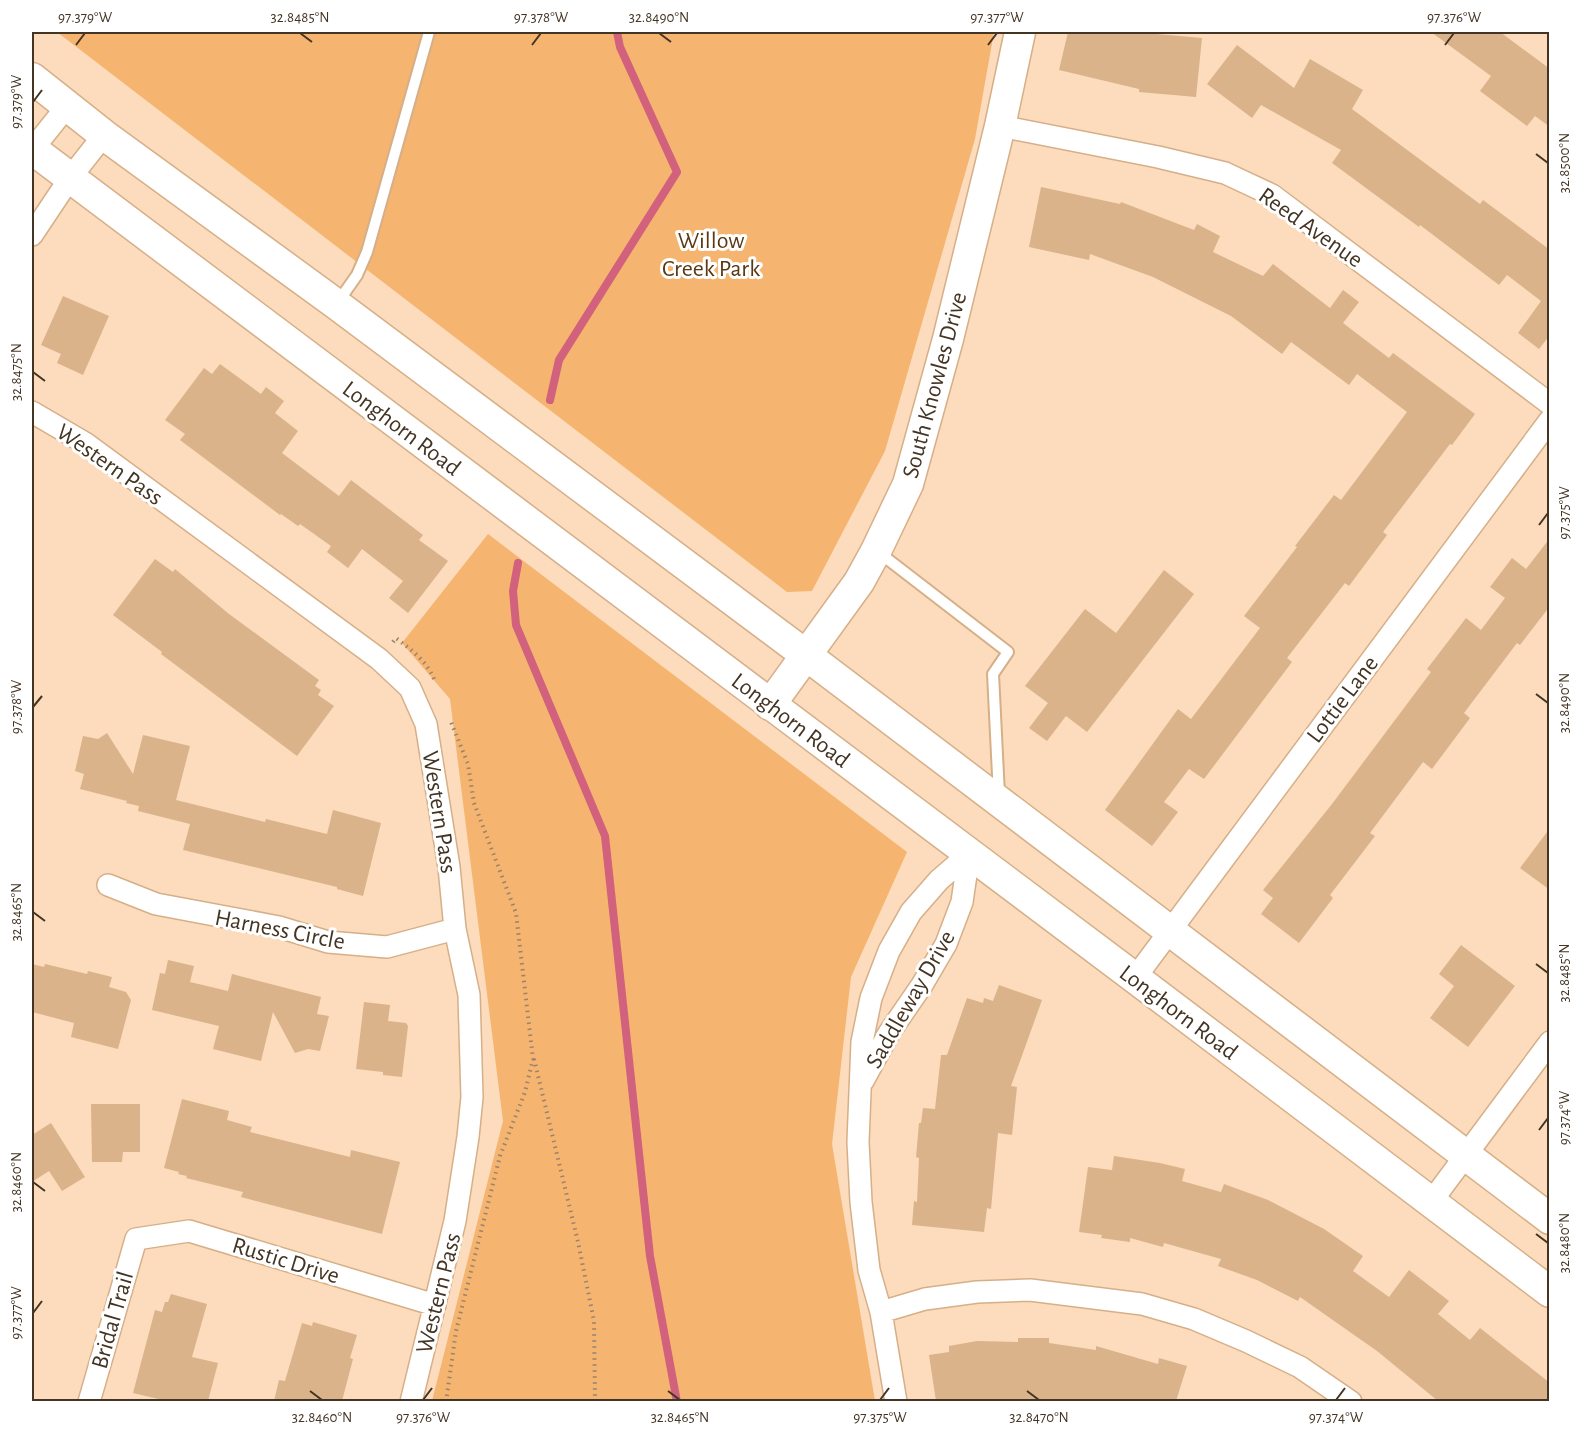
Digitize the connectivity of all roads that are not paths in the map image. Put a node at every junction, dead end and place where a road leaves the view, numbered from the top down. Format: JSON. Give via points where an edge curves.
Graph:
{"nodes":[{"id":1,"x":429,"y":32,"type":"edge"},
{"id":2,"x":1020,"y":32,"type":"edge"},
{"id":3,"x":32,"y":78,"type":"edge"},
{"id":4,"x":68,"y":105,"type":"junction"},
{"id":5,"x":1000,"y":126,"type":"junction"},
{"id":6,"x":104,"y":135,"type":"junction"},
{"id":7,"x":32,"y":149,"type":"edge"},
{"id":8,"x":70,"y":178,"type":"junction"},
{"id":9,"x":32,"y":235,"type":"edge"},
{"id":10,"x":336,"y":304,"type":"junction"},
{"id":11,"x":1550,"y":404,"type":"edge"},
{"id":12,"x":32,"y":412,"type":"edge"},
{"id":13,"x":1550,"y":420,"type":"edge"},
{"id":14,"x":876,"y":551,"type":"junction"},
{"id":15,"x":806,"y":655,"type":"junction"},
{"id":16,"x":770,"y":705,"type":"junction"},
{"id":17,"x":1000,"y":803,"type":"junction"},
{"id":18,"x":969,"y":854,"type":"junction"},
{"id":19,"x":108,"y":885,"type":"dead end"},
{"id":20,"x":455,"y":929,"type":"junction"},
{"id":21,"x":1169,"y":931,"type":"junction"},
{"id":22,"x":1135,"y":978,"type":"junction"},
{"id":23,"x":1550,"y":1042,"type":"edge"},
{"id":24,"x":860,"y":1087,"type":"junction"},
{"id":25,"x":1466,"y":1156,"type":"junction"},
{"id":26,"x":1431,"y":1202,"type":"junction"},
{"id":27,"x":1550,"y":1219,"type":"edge"},
{"id":28,"x":135,"y":1239,"type":"joint"},
{"id":29,"x":1550,"y":1292,"type":"edge"},
{"id":30,"x":435,"y":1305,"type":"junction"},
{"id":31,"x":881,"y":1312,"type":"junction"},
{"id":32,"x":89,"y":1401,"type":"edge"},
{"id":33,"x":411,"y":1401,"type":"edge"},
{"id":34,"x":896,"y":1401,"type":"edge"},
{"id":35,"x":1351,"y":1401,"type":"edge"}],
"edges":[{"from":1,"to":10,"type":"lane","via":[[367,252],[357,275]]},
{"from":2,"to":5,"type":"main road","name":"South Knowles Drive"},
{"from":3,"to":4,"type":"main road"},
{"from":4,"to":6,"type":"main road"},
{"from":4,"to":7,"type":"street"},
{"from":5,"to":11,"type":"street","name":"Reed Avenue","via":[[1226,173],[1272,195]]},
{"from":5,"to":14,"type":"main road","name":"South Knowles Drive","via":[[908,484]]},
{"from":6,"to":8,"type":"street"},
{"from":6,"to":10,"type":"main road"},
{"from":7,"to":8,"type":"main road","name":"Longhorn Road"},
{"from":8,"to":9,"type":"street"},
{"from":8,"to":16,"type":"main road","name":"Longhorn Road"},
{"from":10,"to":15,"type":"main road"},
{"from":12,"to":20,"type":"street","name":"Western Pass","via":[[95,450],[379,659],[410,688],[426,724]]},
{"from":13,"to":21,"type":"street","name":"Lottie Lane"},
{"from":14,"to":15,"type":"main road","name":"South Knowles Drive","via":[[859,582]]},
{"from":14,"to":17,"type":"lane","via":[[1008,652],[993,675]]},
{"from":15,"to":16,"type":"main road","name":"South Knowles Drive"},
{"from":15,"to":17,"type":"main road"},
{"from":16,"to":18,"type":"main road","name":"Longhorn Road"},
{"from":17,"to":21,"type":"main road"},
{"from":18,"to":22,"type":"main road","name":"Longhorn Road"},
{"from":18,"to":24,"type":"street","name":"Saddleway Drive","via":[[962,902],[946,944]]},
{"from":18,"to":24,"type":"street","name":"Saddleway Drive","via":[[911,912],[889,951],[871,998],[862,1042]]},
{"from":19,"to":20,"type":"street","name":"Harness Circle","via":[[156,904],[279,927],[328,942],[387,947]]},
{"from":20,"to":30,"type":"street","name":"Western Pass","via":[[469,995],[472,1097],[455,1221]]},
{"from":21,"to":22,"type":"street","name":"Lottie Lane"},
{"from":21,"to":25,"type":"main road"},
{"from":22,"to":26,"type":"main road","name":"Longhorn Road"},
{"from":23,"to":25,"type":"street"},
{"from":24,"to":31,"type":"street","name":"Saddleway Drive","via":[[861,1202],[869,1270]]},
{"from":25,"to":26,"type":"street"},
{"from":25,"to":27,"type":"main road"},
{"from":26,"to":29,"type":"main road","name":"Longhorn Road"},
{"from":28,"to":30,"type":"street","name":"Rustic Drive","via":[[189,1231]]},
{"from":28,"to":32,"type":"street","name":"Bridal Trail"},
{"from":30,"to":33,"type":"street","name":"Western Pass"},
{"from":31,"to":34,"type":"street","name":"Saddleway Drive"},
{"from":31,"to":35,"type":"street","via":[[925,1299],[1030,1290],[1142,1304],[1194,1319],[1246,1341],[1300,1367]]}]}
